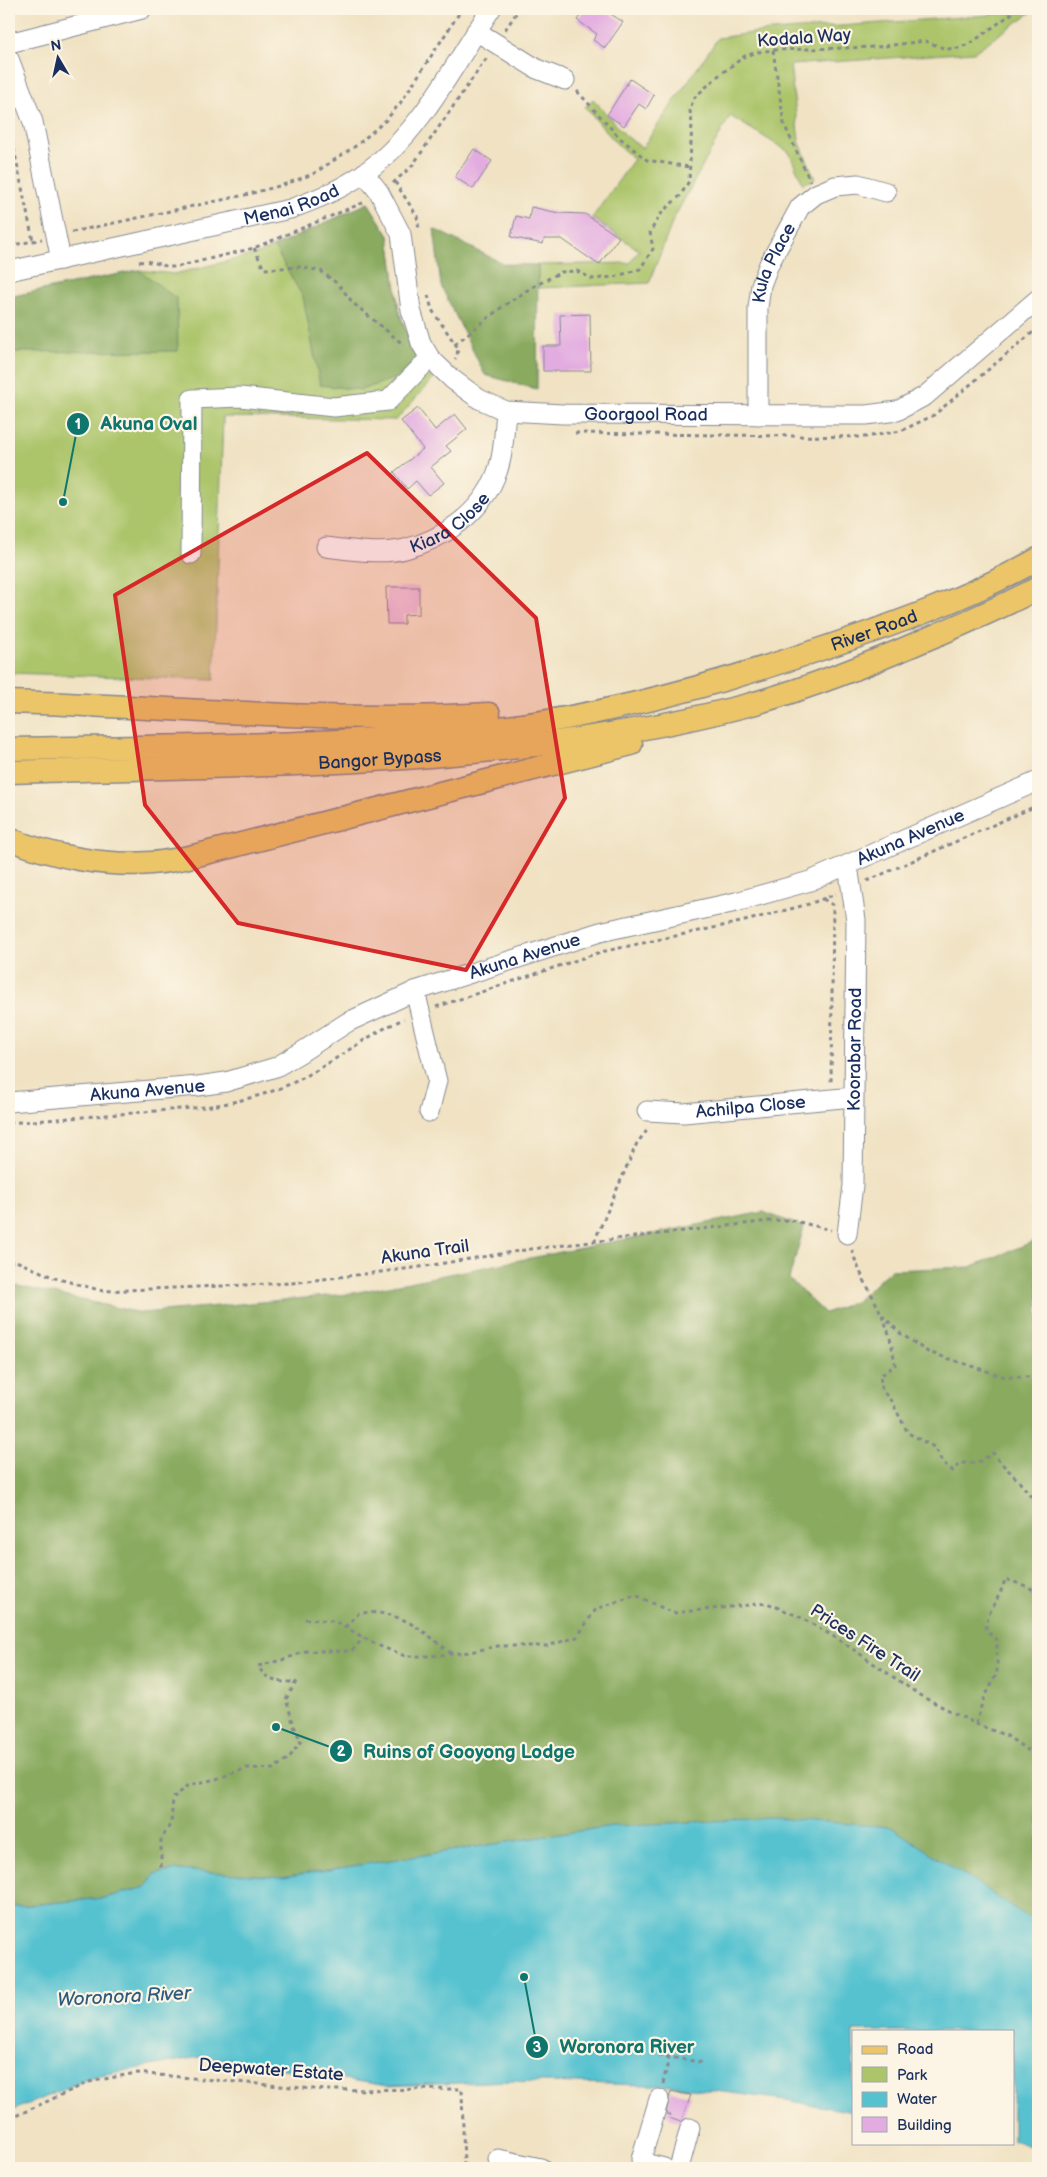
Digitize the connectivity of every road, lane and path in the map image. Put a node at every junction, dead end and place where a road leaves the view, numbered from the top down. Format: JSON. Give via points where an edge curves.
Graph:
{"nodes":[{"id":1,"x":142,"y":9,"type":"edge"},
{"id":2,"x":462,"y":9,"type":"edge"},
{"id":3,"x":491,"y":9,"type":"edge"},
{"id":4,"x":1018,"y":9,"type":"edge"},
{"id":5,"x":476,"y":31,"type":"junction"},
{"id":6,"x":9,"y":43,"type":"edge"},
{"id":7,"x":773,"y":50,"type":"junction"},
{"id":8,"x":9,"y":59,"type":"edge"},
{"id":9,"x":565,"y":80,"type":"joint"},
{"id":10,"x":9,"y":125,"type":"edge"},
{"id":11,"x":689,"y":167,"type":"junction"},
{"id":12,"x":364,"y":173,"type":"junction"},
{"id":13,"x":394,"y":182,"type":"dead end"},
{"id":14,"x":886,"y":192,"type":"dead end"},
{"id":15,"x":816,"y":194,"type":"junction"},
{"id":16,"x":56,"y":236,"type":"junction"},
{"id":17,"x":420,"y":236,"type":"dead end"},
{"id":18,"x":33,"y":241,"type":"junction"},
{"id":19,"x":9,"y":246,"type":"edge"},
{"id":20,"x":254,"y":248,"type":"dead end"},
{"id":21,"x":61,"y":260,"type":"junction"},
{"id":22,"x":9,"y":271,"type":"edge"},
{"id":23,"x":426,"y":288,"type":"dead end"},
{"id":24,"x":1038,"y":299,"type":"edge"},
{"id":25,"x":455,"y":344,"type":"junction"},
{"id":26,"x":431,"y":357,"type":"junction"},
{"id":27,"x":506,"y":411,"type":"junction"},
{"id":28,"x":758,"y":415,"type":"junction"},
{"id":29,"x":326,"y":547,"type":"dead end"},
{"id":30,"x":191,"y":554,"type":"dead end"},
{"id":31,"x":1038,"y":559,"type":"edge"},
{"id":32,"x":1038,"y":588,"type":"edge"},
{"id":33,"x":703,"y":686,"type":"junction"},
{"id":34,"x":9,"y":702,"type":"edge"},
{"id":35,"x":748,"y":704,"type":"junction"},
{"id":36,"x":9,"y":749,"type":"edge"},
{"id":37,"x":9,"y":772,"type":"edge"},
{"id":38,"x":1038,"y":782,"type":"edge"},
{"id":39,"x":1038,"y":805,"type":"edge"},
{"id":40,"x":9,"y":839,"type":"edge"},
{"id":41,"x":848,"y":866,"type":"junction"},
{"id":42,"x":852,"y":888,"type":"junction"},
{"id":43,"x":822,"y":899,"type":"junction"},
{"id":44,"x":415,"y":991,"type":"junction"},
{"id":45,"x":420,"y":1012,"type":"junction"},
{"id":46,"x":853,"y":1097,"type":"junction"},
{"id":47,"x":831,"y":1099,"type":"junction"},
{"id":48,"x":9,"y":1102,"type":"edge"},
{"id":49,"x":429,"y":1112,"type":"dead end"},
{"id":50,"x":653,"y":1112,"type":"joint"},
{"id":51,"x":9,"y":1123,"type":"edge"},
{"id":52,"x":847,"y":1234,"type":"junction"},
{"id":53,"x":594,"y":1242,"type":"junction"},
{"id":54,"x":9,"y":1262,"type":"edge"},
{"id":55,"x":880,"y":1312,"type":"junction"},
{"id":56,"x":1038,"y":1377,"type":"edge"},
{"id":57,"x":1038,"y":1502,"type":"edge"},
{"id":58,"x":1038,"y":1594,"type":"edge"},
{"id":59,"x":305,"y":1619,"type":"dead end"},
{"id":60,"x":345,"y":1627,"type":"junction"},
{"id":61,"x":364,"y":1638,"type":"junction"},
{"id":62,"x":453,"y":1654,"type":"junction"},
{"id":63,"x":976,"y":1724,"type":"junction"},
{"id":64,"x":1038,"y":1757,"type":"edge"},
{"id":65,"x":160,"y":1867,"type":"dead end"},
{"id":66,"x":658,"y":2055,"type":"dead end"},
{"id":67,"x":669,"y":2057,"type":"junction"},
{"id":68,"x":705,"y":2063,"type":"dead end"},
{"id":69,"x":659,"y":2099,"type":"joint"},
{"id":70,"x":9,"y":2119,"type":"edge"},
{"id":71,"x":690,"y":2128,"type":"dead end"},
{"id":72,"x":498,"y":2159,"type":"dead end"},
{"id":73,"x":464,"y":2168,"type":"edge"},
{"id":74,"x":542,"y":2168,"type":"edge"},
{"id":75,"x":664,"y":2168,"type":"edge"},
{"id":76,"x":680,"y":2168,"type":"edge"}],
"edges":[{"from":1,"to":6,"type":"street"},
{"from":2,"to":16,"type":"path","via":[[386,120],[357,145],[313,174],[283,186]]},
{"from":3,"to":5,"type":"street","name":"Menai Road"},
{"from":4,"to":7,"type":"path","name":"Kodala Way","via":[[960,48],[946,48],[925,41],[877,47]]},
{"from":5,"to":9,"type":"street","via":[[537,69]]},
{"from":5,"to":12,"type":"street","name":"Menai Road","via":[[406,135]]},
{"from":7,"to":11,"type":"path","name":"Kodala Way","via":[[745,56],[693,99]]},
{"from":7,"to":15,"type":"path","via":[[784,124]]},
{"from":8,"to":16,"type":"street","via":[[33,122]]},
{"from":9,"to":11,"type":"path","via":[[586,98],[620,138],[647,160]]},
{"from":10,"to":18,"type":"path"},
{"from":11,"to":25,"type":"path","name":"Kodala Way","via":[[689,181],[680,196],[662,211],[650,232],[653,250],[640,269],[614,277],[592,279],[577,271],[561,272],[513,299]]},
{"from":12,"to":21,"type":"street","name":"Menai Road","via":[[322,198],[290,209]]},
{"from":12,"to":26,"type":"street","via":[[379,192],[401,234],[411,310]]},
{"from":13,"to":17,"type":"path","via":[[417,216]]},
{"from":14,"to":15,"type":"street","name":"Kula Place","via":[[858,184],[835,186]]},
{"from":15,"to":28,"type":"street","name":"Kula Place","via":[[800,207],[761,285]]},
{"from":16,"to":18,"type":"path"},
{"from":16,"to":21,"type":"street"},
{"from":18,"to":19,"type":"path"},
{"from":20,"to":26,"type":"path","via":[[264,269],[300,267],[322,271],[353,303],[406,347]]},
{"from":21,"to":22,"type":"street","name":"Menai Road"},
{"from":23,"to":25,"type":"path","via":[[432,310]]},
{"from":24,"to":28,"type":"street","name":"Goorgool Road","via":[[924,396],[897,411],[866,415]]},
{"from":25,"to":26,"type":"path","via":[[457,356]]},
{"from":26,"to":27,"type":"street","name":"Goorgool Road","via":[[478,399]]},
{"from":26,"to":30,"type":"street","via":[[388,401],[334,407],[240,397],[192,399]]},
{"from":27,"to":28,"type":"street","name":"Goorgool Road"},
{"from":27,"to":29,"type":"street","name":"Kiara Close","via":[[496,474],[477,507],[444,534],[404,550],[362,551]]},
{"from":31,"to":33,"type":"main road","name":"River Road","via":[[903,621]]},
{"from":32,"to":35,"type":"main road","name":"River Road","via":[[878,660],[809,686]]},
{"from":33,"to":34,"type":"main road","via":[[545,708],[457,716],[280,714]]},
{"from":33,"to":36,"type":"main road","name":"Bangor Bypass","via":[[572,716],[450,732],[293,743]]},
{"from":35,"to":37,"type":"main road","name":"Bangor Bypass","via":[[605,735],[496,751],[246,766]]},
{"from":35,"to":40,"type":"main road","via":[[719,718],[670,734],[178,860],[134,864],[102,862],[58,854]]},
{"from":38,"to":41,"type":"street","name":"Akuna Avenue"},
{"from":39,"to":42,"type":"path"},
{"from":41,"to":42,"type":"street","name":"Koorabar Road"},
{"from":41,"to":44,"type":"street","name":"Akuna Avenue","via":[[754,897],[600,932]]},
{"from":42,"to":43,"type":"path"},
{"from":42,"to":46,"type":"street","name":"Koorabar Road","via":[[856,920]]},
{"from":43,"to":45,"type":"path","via":[[741,922],[601,952]]},
{"from":43,"to":47,"type":"path","via":[[833,905]]},
{"from":44,"to":45,"type":"street"},
{"from":44,"to":48,"type":"street","name":"Akuna Avenue","via":[[348,1022],[276,1067],[250,1076],[198,1086]]},
{"from":45,"to":49,"type":"street","via":[[437,1081]]},
{"from":45,"to":51,"type":"path","via":[[383,1028],[283,1087],[229,1103]]},
{"from":46,"to":47,"type":"street","name":"Achilpa Close"},
{"from":46,"to":52,"type":"street","name":"Koorabar Road","via":[[853,1185]]},
{"from":47,"to":50,"type":"street","name":"Achilpa Close","via":[[684,1113]]},
{"from":50,"to":53,"type":"path"},
{"from":52,"to":53,"type":"path","name":"Akuna Trail","via":[[791,1220],[770,1220]]},
{"from":52,"to":55,"type":"path","via":[[857,1268]]},
{"from":53,"to":54,"type":"path","name":"Akuna Trail","via":[[292,1283],[103,1291],[56,1278],[16,1261]]},
{"from":55,"to":56,"type":"path","via":[[900,1333],[928,1352],[1005,1377]]},
{"from":55,"to":57,"type":"path","via":[[892,1341],[895,1365],[880,1376],[882,1390],[892,1402],[908,1434],[934,1447],[942,1462],[953,1472],[961,1463],[978,1463],[993,1453]]},
{"from":58,"to":63,"type":"path","via":[[1030,1587],[1005,1580],[1003,1590],[994,1601],[986,1619],[986,1630],[997,1640],[997,1673],[982,1702]]},
{"from":59,"to":60,"type":"path","name":"Prices Fire Trail","via":[[334,1621]]},
{"from":60,"to":61,"type":"path","name":"Prices Fire Trail"},
{"from":60,"to":62,"type":"path","via":[[359,1613],[377,1611],[406,1620]]},
{"from":61,"to":62,"type":"path","name":"Prices Fire Trail","via":[[405,1656]]},
{"from":61,"to":65,"type":"path","via":[[351,1651],[306,1651],[258,1666],[265,1677],[280,1682],[296,1682],[286,1699],[301,1741],[289,1758],[272,1769],[248,1768],[190,1785],[173,1798],[171,1824],[161,1840]]},
{"from":62,"to":63,"type":"path","name":"Prices Fire Trail","via":[[498,1646],[547,1646],[570,1639],[577,1636],[596,1609],[636,1594],[673,1613],[767,1603],[800,1617],[866,1657],[921,1696]]},
{"from":63,"to":64,"type":"path","name":"Prices Fire Trail","via":[[1007,1736]]},
{"from":66,"to":67,"type":"path"},
{"from":67,"to":68,"type":"path"},
{"from":67,"to":69,"type":"path"},
{"from":69,"to":75,"type":"street","via":[[642,2159],[644,2163]]},
{"from":70,"to":73,"type":"path","name":"Deepwater Estate","via":[[89,2082],[136,2073],[325,2090],[462,2089]]},
{"from":71,"to":76,"type":"street"},
{"from":72,"to":74,"type":"street"}]}
